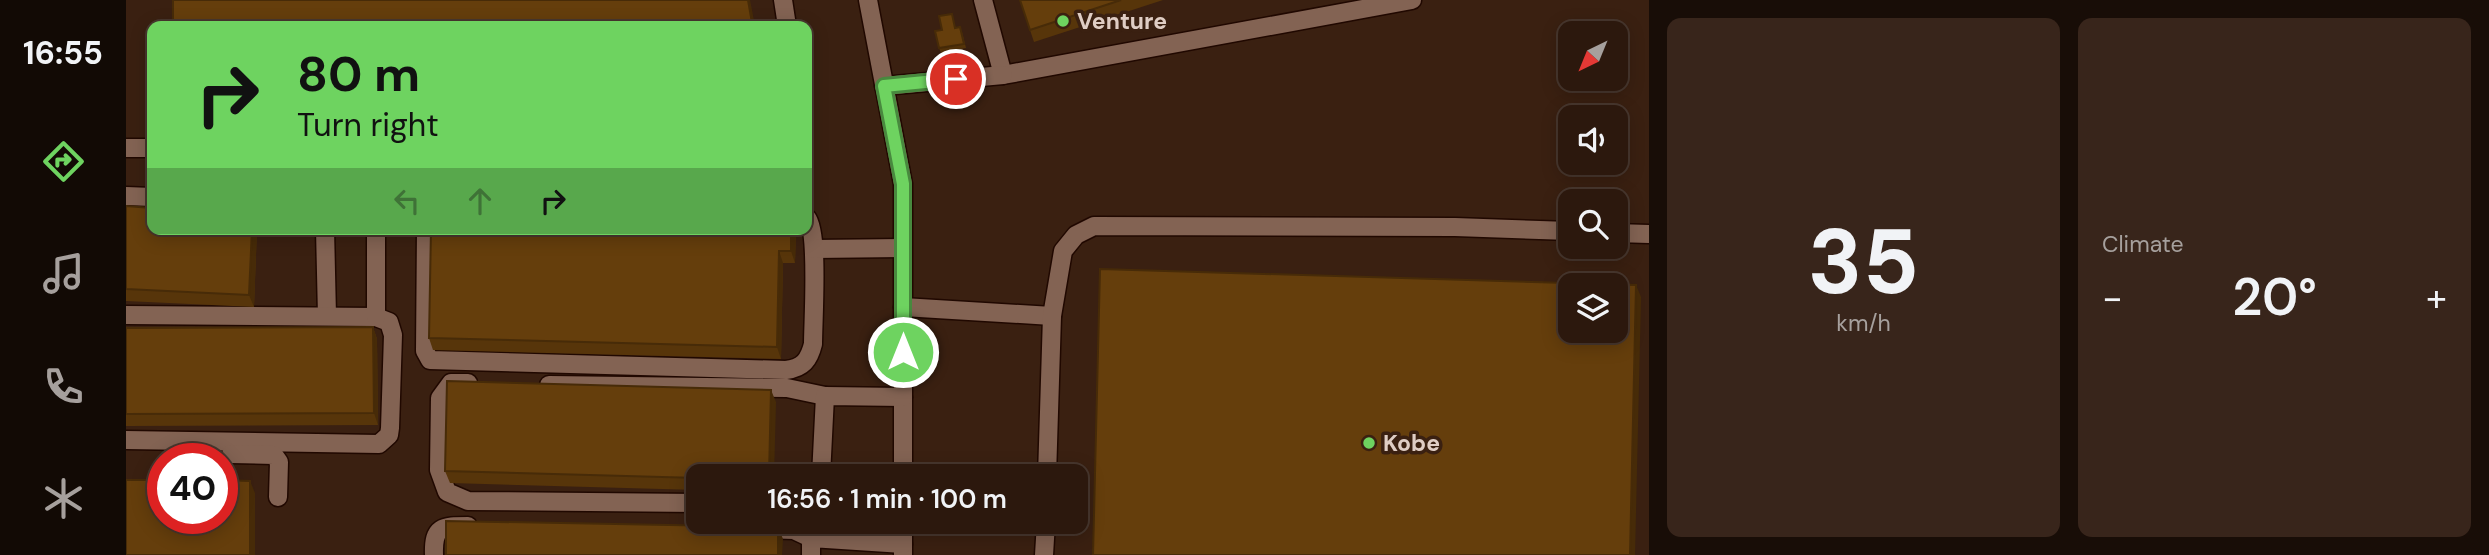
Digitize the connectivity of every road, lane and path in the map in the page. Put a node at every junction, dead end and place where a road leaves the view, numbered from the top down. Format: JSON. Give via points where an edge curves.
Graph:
{"nodes":[{"id":1,"x":783,"y":0,"type":"edge"},
{"id":2,"x":868,"y":0,"type":"edge"},
{"id":3,"x":983,"y":0,"type":"edge"},
{"id":4,"x":1412,"y":0,"type":"edge"},
{"id":5,"x":786,"y":21,"type":"edge"},
{"id":6,"x":1003,"y":75,"type":"junction"},
{"id":7,"x":884,"y":86,"type":"junction"},
{"id":8,"x":126,"y":148,"type":"edge"},
{"id":9,"x":147,"y":148,"type":"edge"},
{"id":10,"x":126,"y":196,"type":"edge"},
{"id":11,"x":147,"y":197,"type":"edge"},
{"id":12,"x":812,"y":226,"type":"edge"},
{"id":13,"x":1558,"y":231,"type":"edge"},
{"id":14,"x":1628,"y":233,"type":"edge"},
{"id":15,"x":1649,"y":234,"type":"edge"},
{"id":16,"x":326,"y":235,"type":"edge"},
{"id":17,"x":376,"y":235,"type":"edge"},
{"id":18,"x":426,"y":235,"type":"edge"},
{"id":19,"x":902,"y":248,"type":"junction"},
{"id":20,"x":814,"y":250,"type":"junction"},
{"id":21,"x":903,"y":307,"type":"junction"},
{"id":22,"x":126,"y":314,"type":"edge"},
{"id":23,"x":327,"y":316,"type":"junction"},
{"id":24,"x":1052,"y":316,"type":"junction"},
{"id":25,"x":376,"y":317,"type":"junction"},
{"id":26,"x":491,"y":384,"type":"edge"},
{"id":27,"x":531,"y":384,"type":"edge"},
{"id":28,"x":825,"y":396,"type":"junction"},
{"id":29,"x":902,"y":397,"type":"junction"},
{"id":30,"x":126,"y":440,"type":"edge"},
{"id":31,"x":126,"y":449,"type":"edge"},
{"id":32,"x":822,"y":464,"type":"edge"},
{"id":33,"x":903,"y":464,"type":"edge"},
{"id":34,"x":1047,"y":464,"type":"edge"},
{"id":35,"x":278,"y":497,"type":"dead end"},
{"id":36,"x":686,"y":503,"type":"edge"},
{"id":37,"x":489,"y":527,"type":"edge"},
{"id":38,"x":798,"y":534,"type":"edge"},
{"id":39,"x":1045,"y":534,"type":"edge"},
{"id":40,"x":811,"y":547,"type":"edge"},
{"id":41,"x":903,"y":549,"type":"edge"},
{"id":42,"x":434,"y":555,"type":"edge"},
{"id":43,"x":1044,"y":555,"type":"edge"}],
"edges":[{"from":1,"to":5,"type":"street"},
{"from":2,"to":7,"type":"street"},
{"from":3,"to":6,"type":"street"},
{"from":4,"to":6,"type":"street"},
{"from":6,"to":7,"type":"street"},
{"from":7,"to":19,"type":"street","via":[[903,184]]},
{"from":8,"to":9,"type":"street"},
{"from":10,"to":11,"type":"street"},
{"from":12,"to":20,"type":"street"},
{"from":13,"to":24,"type":"street","via":[[1094,226],[1076,235],[1063,251]]},
{"from":14,"to":15,"type":"street"},
{"from":16,"to":23,"type":"street"},
{"from":17,"to":25,"type":"street"},
{"from":18,"to":20,"type":"street","via":[[425,351],[435,362],[797,369],[810,358],[813,344]]},
{"from":19,"to":20,"type":"street"},
{"from":19,"to":21,"type":"street"},
{"from":21,"to":24,"type":"street"},
{"from":21,"to":29,"type":"street"},
{"from":22,"to":23,"type":"street"},
{"from":23,"to":25,"type":"street"},
{"from":24,"to":34,"type":"street"},
{"from":25,"to":30,"type":"street","via":[[389,322],[393,335],[390,428],[379,444]]},
{"from":26,"to":36,"type":"street","via":[[451,383],[440,398],[439,470],[447,492],[468,500]]},
{"from":27,"to":28,"type":"street","via":[[787,388]]},
{"from":28,"to":29,"type":"street"},
{"from":28,"to":32,"type":"street"},
{"from":29,"to":33,"type":"street"},
{"from":31,"to":35,"type":"street","via":[[274,455],[279,462]]},
{"from":37,"to":42,"type":"street","via":[[441,529],[433,539]]},
{"from":38,"to":40,"type":"street"},
{"from":39,"to":43,"type":"street"},
{"from":40,"to":41,"type":"street"}]}
